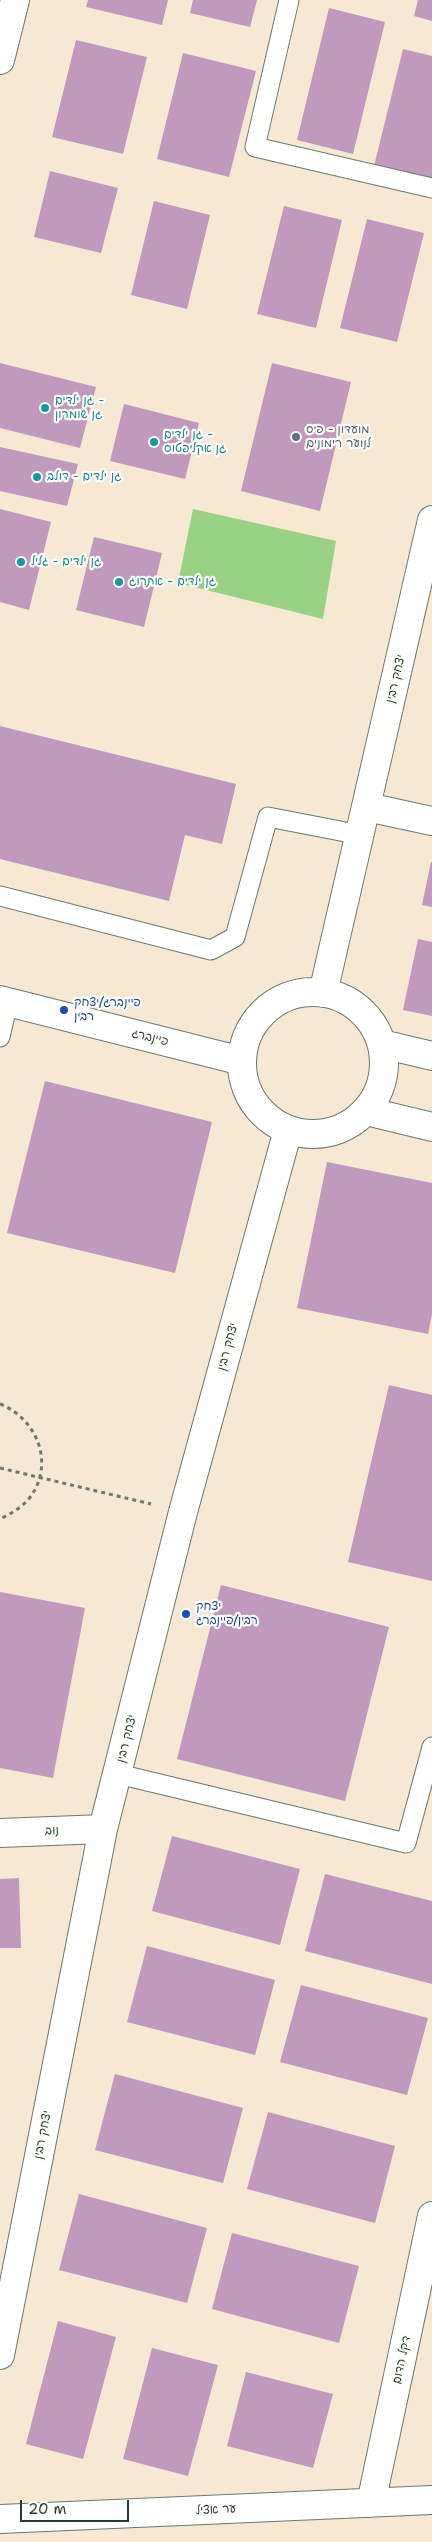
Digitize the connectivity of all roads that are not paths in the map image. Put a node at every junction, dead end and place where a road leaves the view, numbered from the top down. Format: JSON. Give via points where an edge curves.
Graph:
{"nodes":[{"id":1,"x":289,"y":0,"type":"edge"},
{"id":2,"x":8,"y":14,"type":"edge"},
{"id":3,"x":0,"y":60,"type":"edge"},
{"id":4,"x":432,"y":188,"type":"edge"},
{"id":5,"x":432,"y":520,"type":"edge"},
{"id":6,"x":429,"y":553,"type":"edge"},
{"id":7,"x":368,"y":807,"type":"junction"},
{"id":8,"x":432,"y":821,"type":"edge"},
{"id":9,"x":361,"y":835,"type":"junction"},
{"id":10,"x":0,"y":896,"type":"edge"},
{"id":11,"x":323,"y":993,"type":"junction"},
{"id":12,"x":4,"y":1001,"type":"edge"},
{"id":13,"x":0,"y":1037,"type":"edge"},
{"id":14,"x":382,"y":1044,"type":"junction"},
{"id":15,"x":432,"y":1056,"type":"edge"},
{"id":16,"x":242,"y":1061,"type":"junction"},
{"id":17,"x":366,"y":1111,"type":"junction"},
{"id":18,"x":432,"y":1127,"type":"edge"},
{"id":19,"x":288,"y":1130,"type":"junction"},
{"id":20,"x":432,"y":1747,"type":"edge"},
{"id":21,"x":118,"y":1774,"type":"junction"},
{"id":22,"x":103,"y":1829,"type":"junction"},
{"id":23,"x":0,"y":1832,"type":"edge"},
{"id":24,"x":432,"y":2216,"type":"edge"},
{"id":25,"x":0,"y":2355,"type":"edge"},
{"id":26,"x":432,"y":2500,"type":"edge"},
{"id":27,"x":371,"y":2503,"type":"junction"},
{"id":28,"x":0,"y":2520,"type":"edge"}],
"edges":[{"from":1,"to":4,"type":"lane","via":[[255,147]]},
{"from":2,"to":3,"type":"street"},
{"from":5,"to":6,"type":"street","name":"יצחק רבין"},
{"from":6,"to":7,"type":"street","name":"יצחק רבין"},
{"from":7,"to":8,"type":"street"},
{"from":7,"to":9,"type":"street","name":"יצחק רבין"},
{"from":9,"to":10,"type":"lane","via":[[268,817],[235,937],[211,950]]},
{"from":9,"to":11,"type":"street","name":"יצחק רבין"},
{"from":11,"to":14,"type":"street","via":[[343,998],[360,1010],[374,1025]]},
{"from":11,"to":16,"type":"street","via":[[299,993],[277,1002],[258,1017],[246,1038]]},
{"from":12,"to":13,"type":"lane"},
{"from":12,"to":16,"type":"street","name":"פיינברג"},
{"from":14,"to":15,"type":"street"},
{"from":14,"to":17,"type":"street","via":[[385,1067],[380,1091]]},
{"from":16,"to":19,"type":"street","via":[[245,1083],[254,1103],[269,1119]]},
{"from":17,"to":18,"type":"street"},
{"from":17,"to":19,"type":"street","via":[[350,1124],[330,1133],[309,1135]]},
{"from":19,"to":21,"type":"street","name":"יצחק רבין","via":[[183,1512]]},
{"from":20,"to":21,"type":"lane","via":[[406,1844]]},
{"from":21,"to":22,"type":"street","name":"יצחק רבין"},
{"from":22,"to":23,"type":"street","name":"נוב"},
{"from":22,"to":25,"type":"street","name":"יצחק רבין"},
{"from":24,"to":27,"type":"street","name":"דקל הדום"},
{"from":26,"to":27,"type":"street","name":"ער אציל"},
{"from":27,"to":28,"type":"street","name":"ער אציל"}]}
